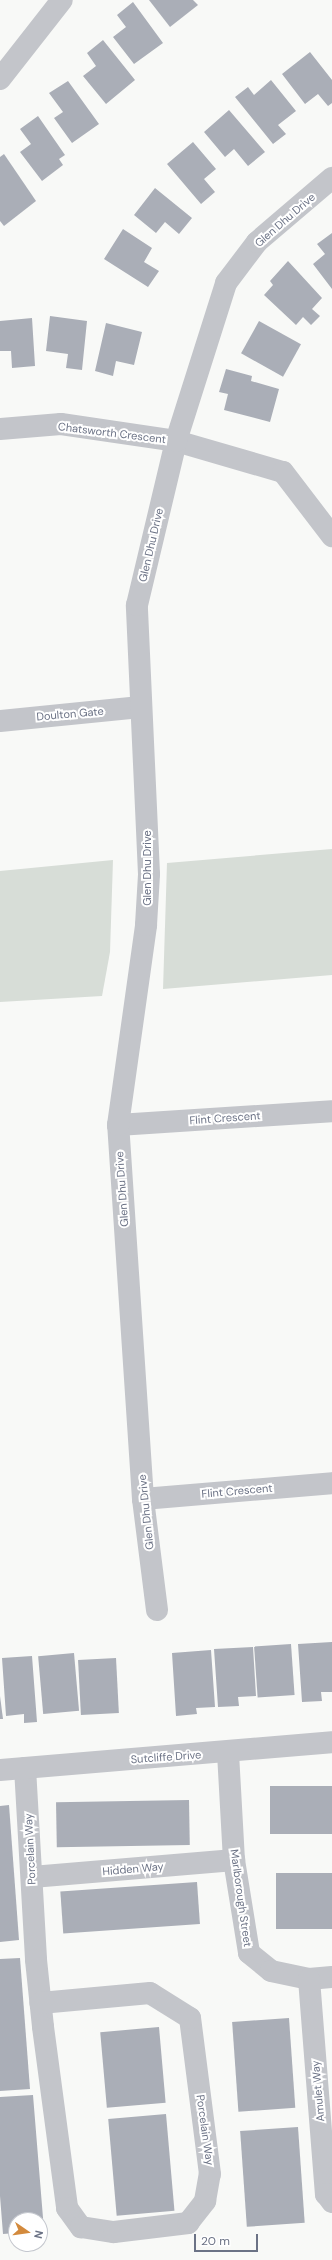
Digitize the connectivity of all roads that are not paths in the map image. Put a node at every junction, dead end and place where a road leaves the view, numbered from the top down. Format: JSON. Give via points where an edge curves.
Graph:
{"nodes":[{"id":1,"x":62,"y":0,"type":"edge"},
{"id":2,"x":0,"y":79,"type":"edge"},
{"id":3,"x":332,"y":178,"type":"edge"},
{"id":4,"x":0,"y":429,"type":"edge"},
{"id":5,"x":176,"y":441,"type":"junction"},
{"id":6,"x":332,"y":536,"type":"edge"},
{"id":7,"x":140,"y":707,"type":"junction"},
{"id":8,"x":0,"y":721,"type":"edge"},
{"id":9,"x":332,"y":1111,"type":"edge"},
{"id":10,"x":118,"y":1125,"type":"junction"},
{"id":11,"x":332,"y":1483,"type":"edge"},
{"id":12,"x":143,"y":1499,"type":"junction"},
{"id":13,"x":157,"y":1610,"type":"dead end"},
{"id":14,"x":332,"y":1742,"type":"edge"},
{"id":15,"x":228,"y":1753,"type":"junction"},
{"id":16,"x":26,"y":1768,"type":"junction"},
{"id":17,"x":0,"y":1770,"type":"edge"},
{"id":18,"x":234,"y":1860,"type":"junction"},
{"id":19,"x":32,"y":1877,"type":"junction"},
{"id":20,"x":332,"y":1977,"type":"edge"},
{"id":21,"x":309,"y":1979,"type":"junction"},
{"id":22,"x":40,"y":2003,"type":"junction"},
{"id":23,"x":332,"y":2202,"type":"edge"}],
"edges":[{"from":1,"to":2,"type":"street"},
{"from":3,"to":5,"type":"street","name":"Glen Dhu Drive","via":[[257,242],[226,283]]},
{"from":4,"to":5,"type":"street","name":"Chatsworth Crescent","via":[[61,424]]},
{"from":5,"to":6,"type":"street","name":"Chatsworth Crescent","via":[[283,472]]},
{"from":5,"to":7,"type":"street","name":"Glen Dhu Drive","via":[[137,605]]},
{"from":7,"to":8,"type":"street","name":"Doulton Gate"},
{"from":7,"to":10,"type":"street","name":"Glen Dhu Drive","via":[[149,874],[146,925]]},
{"from":9,"to":10,"type":"street","name":"Flint Crescent"},
{"from":10,"to":12,"type":"street","name":"Glen Dhu Drive"},
{"from":11,"to":12,"type":"street","name":"Flint Crescent"},
{"from":12,"to":13,"type":"street","name":"Glen Dhu Drive"},
{"from":14,"to":15,"type":"street","name":"Sutcliffe Drive"},
{"from":15,"to":16,"type":"street","name":"Sutcliffe Drive"},
{"from":15,"to":18,"type":"street","name":"Marlborough Street"},
{"from":16,"to":17,"type":"street","name":"Sutcliffe Drive"},
{"from":16,"to":19,"type":"street","name":"Porcelain Way"},
{"from":18,"to":19,"type":"street","name":"Hidden Way"},
{"from":18,"to":21,"type":"street","name":"Marlborough Street","via":[[248,1953],[271,1971]]},
{"from":19,"to":22,"type":"street","name":"Porcelain Way"},
{"from":20,"to":21,"type":"street","name":"Marlborough Street"},
{"from":21,"to":23,"type":"street","name":"Amulet Way","via":[[326,2194]]},
{"from":22,"to":22,"type":"street","name":"Porcelain Way","via":[[67,2208],[81,2227],[114,2232],[188,2223],[205,2201],[210,2174],[190,2018],[150,1993]]}]}
